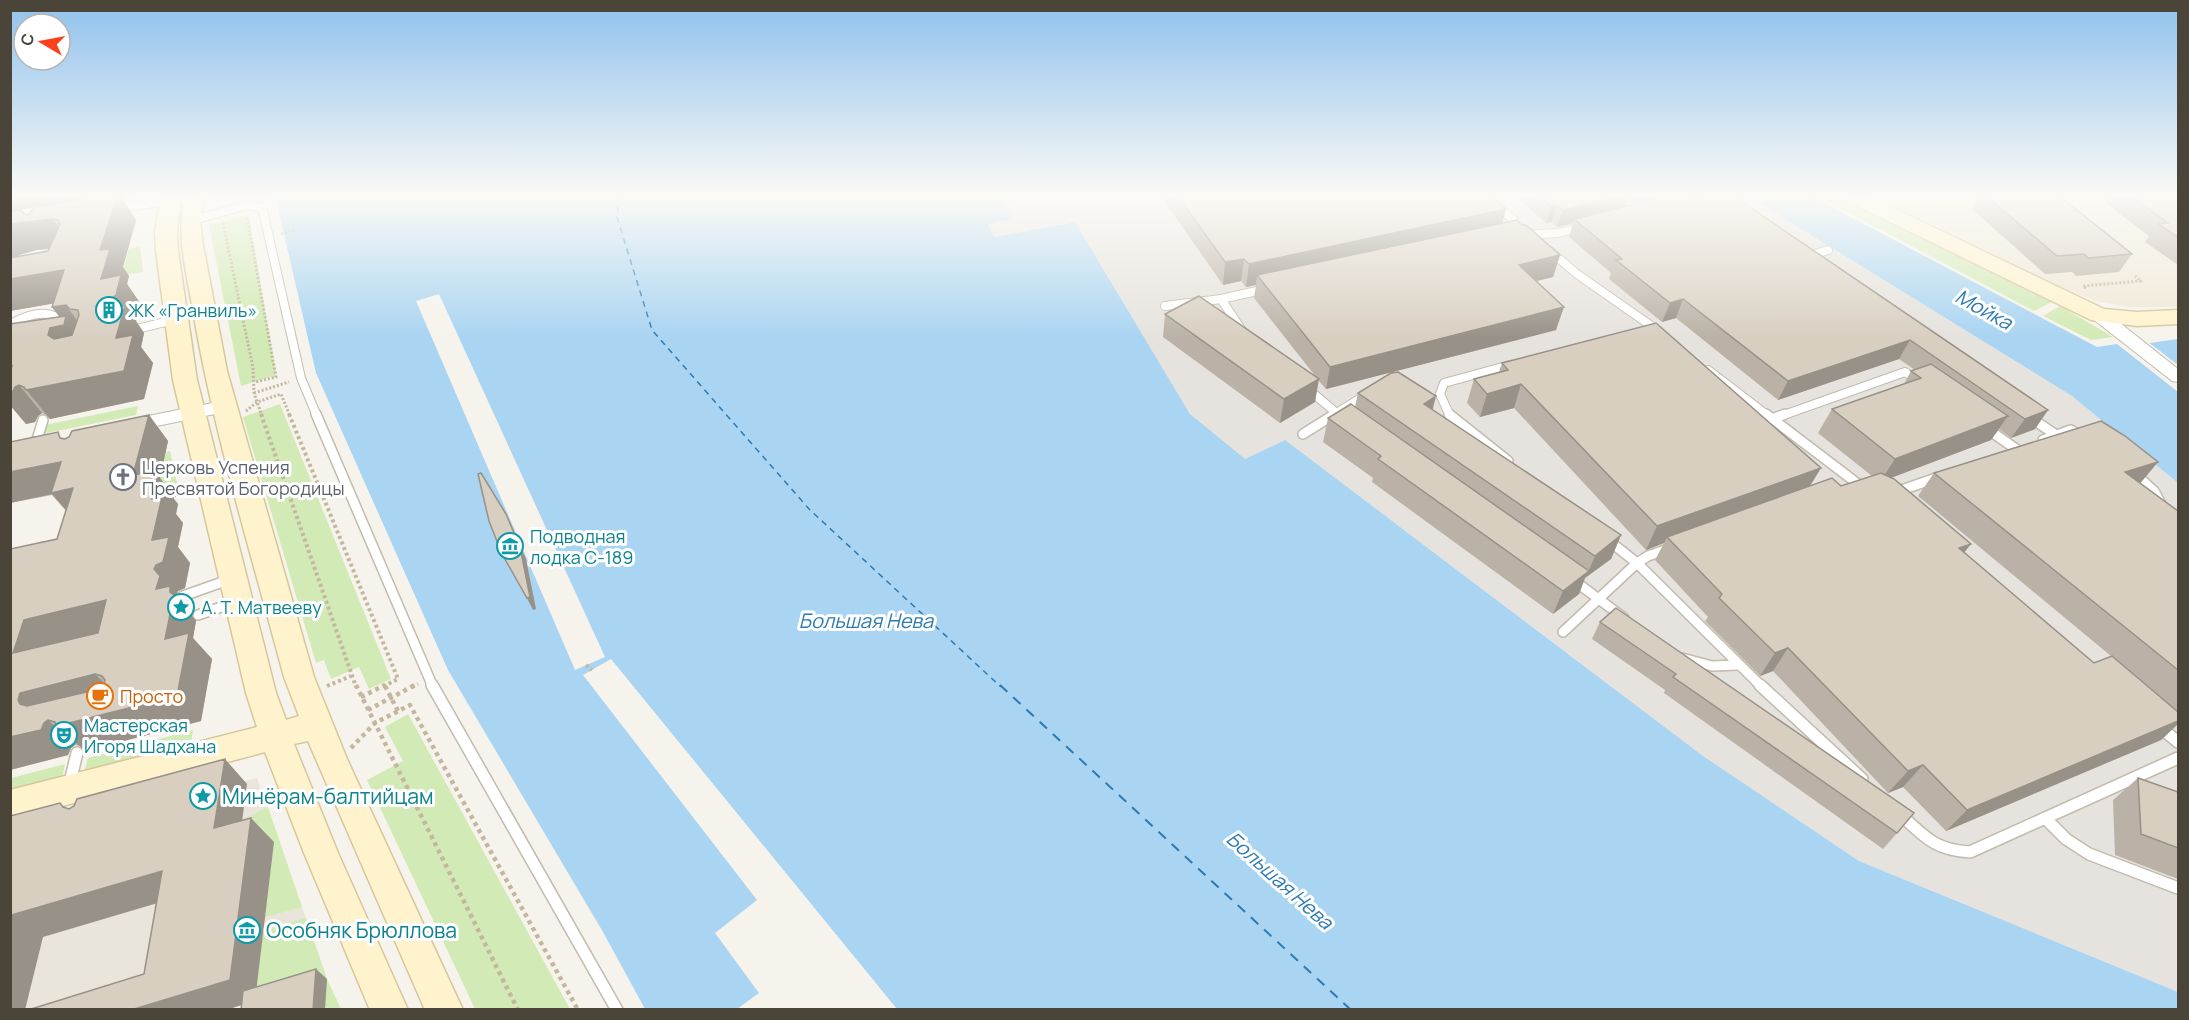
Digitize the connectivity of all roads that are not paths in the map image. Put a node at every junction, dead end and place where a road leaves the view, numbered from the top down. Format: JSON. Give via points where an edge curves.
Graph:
{"nodes":[{"id":1,"x":167,"y":243,"type":"edge"},
{"id":2,"x":192,"y":243,"type":"edge"},
{"id":3,"x":270,"y":243,"type":"edge"},
{"id":4,"x":1949,"y":243,"type":"edge"},
{"id":5,"x":1546,"y":248,"type":"edge"},
{"id":6,"x":1828,"y":250,"type":"dead end"},
{"id":7,"x":1795,"y":252,"type":"edge"},
{"id":8,"x":1277,"y":287,"type":"edge"},
{"id":9,"x":1221,"y":299,"type":"junction"},
{"id":10,"x":1165,"y":306,"type":"dead end"},
{"id":11,"x":2099,"y":315,"type":"junction"},
{"id":12,"x":2178,"y":317,"type":"edge"},
{"id":13,"x":177,"y":320,"type":"junction"},
{"id":14,"x":10,"y":324,"type":"edge"},
{"id":15,"x":1651,"y":325,"type":"junction"},
{"id":16,"x":1640,"y":329,"type":"edge"},
{"id":17,"x":133,"y":330,"type":"dead end"},
{"id":18,"x":51,"y":333,"type":"edge"},
{"id":19,"x":1246,"y":333,"type":"edge"},
{"id":20,"x":1670,"y":340,"type":"edge"},
{"id":21,"x":1525,"y":361,"type":"edge"},
{"id":22,"x":1698,"y":362,"type":"edge"},
{"id":23,"x":2178,"y":377,"type":"edge"},
{"id":24,"x":1300,"y":381,"type":"edge"},
{"id":25,"x":1924,"y":385,"type":"edge"},
{"id":26,"x":1376,"y":391,"type":"edge"},
{"id":27,"x":223,"y":407,"type":"junction"},
{"id":28,"x":2020,"y":410,"type":"edge"},
{"id":29,"x":192,"y":413,"type":"junction"},
{"id":30,"x":1336,"y":413,"type":"junction"},
{"id":31,"x":1772,"y":419,"type":"junction"},
{"id":32,"x":43,"y":420,"type":"dead end"},
{"id":33,"x":1979,"y":423,"type":"edge"},
{"id":34,"x":1355,"y":427,"type":"edge"},
{"id":35,"x":114,"y":429,"type":"edge"},
{"id":36,"x":1303,"y":434,"type":"dead end"},
{"id":37,"x":2056,"y":435,"type":"junction"},
{"id":38,"x":58,"y":441,"type":"edge"},
{"id":39,"x":2036,"y":442,"type":"edge"},
{"id":40,"x":2089,"y":442,"type":"edge"},
{"id":41,"x":2026,"y":446,"type":"edge"},
{"id":42,"x":26,"y":447,"type":"joint"},
{"id":43,"x":2016,"y":449,"type":"junction"},
{"id":44,"x":2005,"y":453,"type":"edge"},
{"id":45,"x":1516,"y":467,"type":"edge"},
{"id":46,"x":2126,"y":467,"type":"edge"},
{"id":47,"x":1949,"y":473,"type":"edge"},
{"id":48,"x":1853,"y":482,"type":"junction"},
{"id":49,"x":1842,"y":486,"type":"edge"},
{"id":50,"x":1873,"y":492,"type":"edge"},
{"id":51,"x":1882,"y":497,"type":"edge"},
{"id":52,"x":2160,"y":514,"type":"edge"},
{"id":53,"x":1600,"y":533,"type":"edge"},
{"id":54,"x":1680,"y":544,"type":"edge"},
{"id":55,"x":1637,"y":562,"type":"junction"},
{"id":56,"x":1560,"y":571,"type":"edge"},
{"id":57,"x":236,"y":589,"type":"junction"},
{"id":58,"x":183,"y":596,"type":"dead end"},
{"id":59,"x":1599,"y":598,"type":"junction"},
{"id":60,"x":198,"y":615,"type":"dead end"},
{"id":61,"x":1633,"y":625,"type":"edge"},
{"id":62,"x":1563,"y":632,"type":"dead end"},
{"id":63,"x":1676,"y":655,"type":"edge"},
{"id":64,"x":1738,"y":665,"type":"junction"},
{"id":65,"x":2152,"y":720,"type":"edge"},
{"id":66,"x":316,"y":725,"type":"junction"},
{"id":67,"x":274,"y":736,"type":"junction"},
{"id":68,"x":2178,"y":742,"type":"edge"},
{"id":69,"x":76,"y":753,"type":"dead end"},
{"id":70,"x":2178,"y":758,"type":"edge"},
{"id":71,"x":1868,"y":785,"type":"edge"},
{"id":72,"x":68,"y":790,"type":"junction"},
{"id":73,"x":16,"y":806,"type":"edge"},
{"id":74,"x":1894,"y":808,"type":"edge"},
{"id":75,"x":2045,"y":818,"type":"junction"},
{"id":76,"x":2178,"y":888,"type":"edge"},
{"id":77,"x":389,"y":1010,"type":"edge"},
{"id":78,"x":444,"y":1010,"type":"edge"},
{"id":79,"x":617,"y":1010,"type":"edge"}],
"edges":[{"from":1,"to":13,"type":"street"},
{"from":2,"to":27,"type":"street"},
{"from":3,"to":79,"type":"lane","via":[[301,378],[428,679]]},
{"from":4,"to":11,"type":"street"},
{"from":5,"to":15,"type":"lane"},
{"from":6,"to":7,"type":"lane","via":[[1804,258]]},
{"from":8,"to":9,"type":"lane"},
{"from":9,"to":10,"type":"lane"},
{"from":9,"to":19,"type":"lane"},
{"from":11,"to":12,"type":"street","via":[[2137,319]]},
{"from":11,"to":23,"type":"street"},
{"from":13,"to":17,"type":"lane"},
{"from":13,"to":29,"type":"street"},
{"from":14,"to":18,"type":"lane","via":[[51,314],[60,321]]},
{"from":15,"to":16,"type":"lane"},
{"from":15,"to":20,"type":"lane"},
{"from":21,"to":45,"type":"lane","via":[[1444,383],[1435,393],[1450,416]]},
{"from":22,"to":31,"type":"lane"},
{"from":24,"to":30,"type":"lane"},
{"from":25,"to":31,"type":"lane","via":[[1905,372]]},
{"from":26,"to":30,"type":"lane"},
{"from":27,"to":29,"type":"street"},
{"from":27,"to":66,"type":"street","via":[[298,677]]},
{"from":28,"to":37,"type":"lane"},
{"from":29,"to":35,"type":"street"},
{"from":29,"to":57,"type":"street"},
{"from":30,"to":34,"type":"lane"},
{"from":30,"to":36,"type":"lane"},
{"from":31,"to":48,"type":"lane"},
{"from":32,"to":42,"type":"lane"},
{"from":33,"to":43,"type":"lane"},
{"from":37,"to":39,"type":"lane"},
{"from":37,"to":40,"type":"lane","via":[[2071,430]]},
{"from":38,"to":42,"type":"street"},
{"from":41,"to":43,"type":"lane"},
{"from":43,"to":44,"type":"lane"},
{"from":46,"to":52,"type":"lane","via":[[2154,491]]},
{"from":47,"to":51,"type":"lane"},
{"from":48,"to":49,"type":"lane"},
{"from":48,"to":50,"type":"lane"},
{"from":53,"to":55,"type":"lane"},
{"from":54,"to":55,"type":"lane"},
{"from":55,"to":59,"type":"lane"},
{"from":55,"to":64,"type":"lane"},
{"from":56,"to":59,"type":"lane"},
{"from":57,"to":58,"type":"lane"},
{"from":57,"to":60,"type":"lane"},
{"from":57,"to":67,"type":"street"},
{"from":59,"to":61,"type":"lane"},
{"from":59,"to":62,"type":"lane"},
{"from":63,"to":64,"type":"lane","via":[[1712,666]]},
{"from":64,"to":71,"type":"lane"},
{"from":65,"to":68,"type":"lane"},
{"from":66,"to":67,"type":"street"},
{"from":66,"to":78,"type":"street"},
{"from":67,"to":72,"type":"street","via":[[104,785]]},
{"from":67,"to":77,"type":"street"},
{"from":69,"to":72,"type":"lane"},
{"from":70,"to":75,"type":"lane"},
{"from":72,"to":73,"type":"street"},
{"from":74,"to":75,"type":"lane","via":[[1929,840],[1950,851],[1970,852]]},
{"from":75,"to":76,"type":"lane","via":[[2089,854]]}]}
